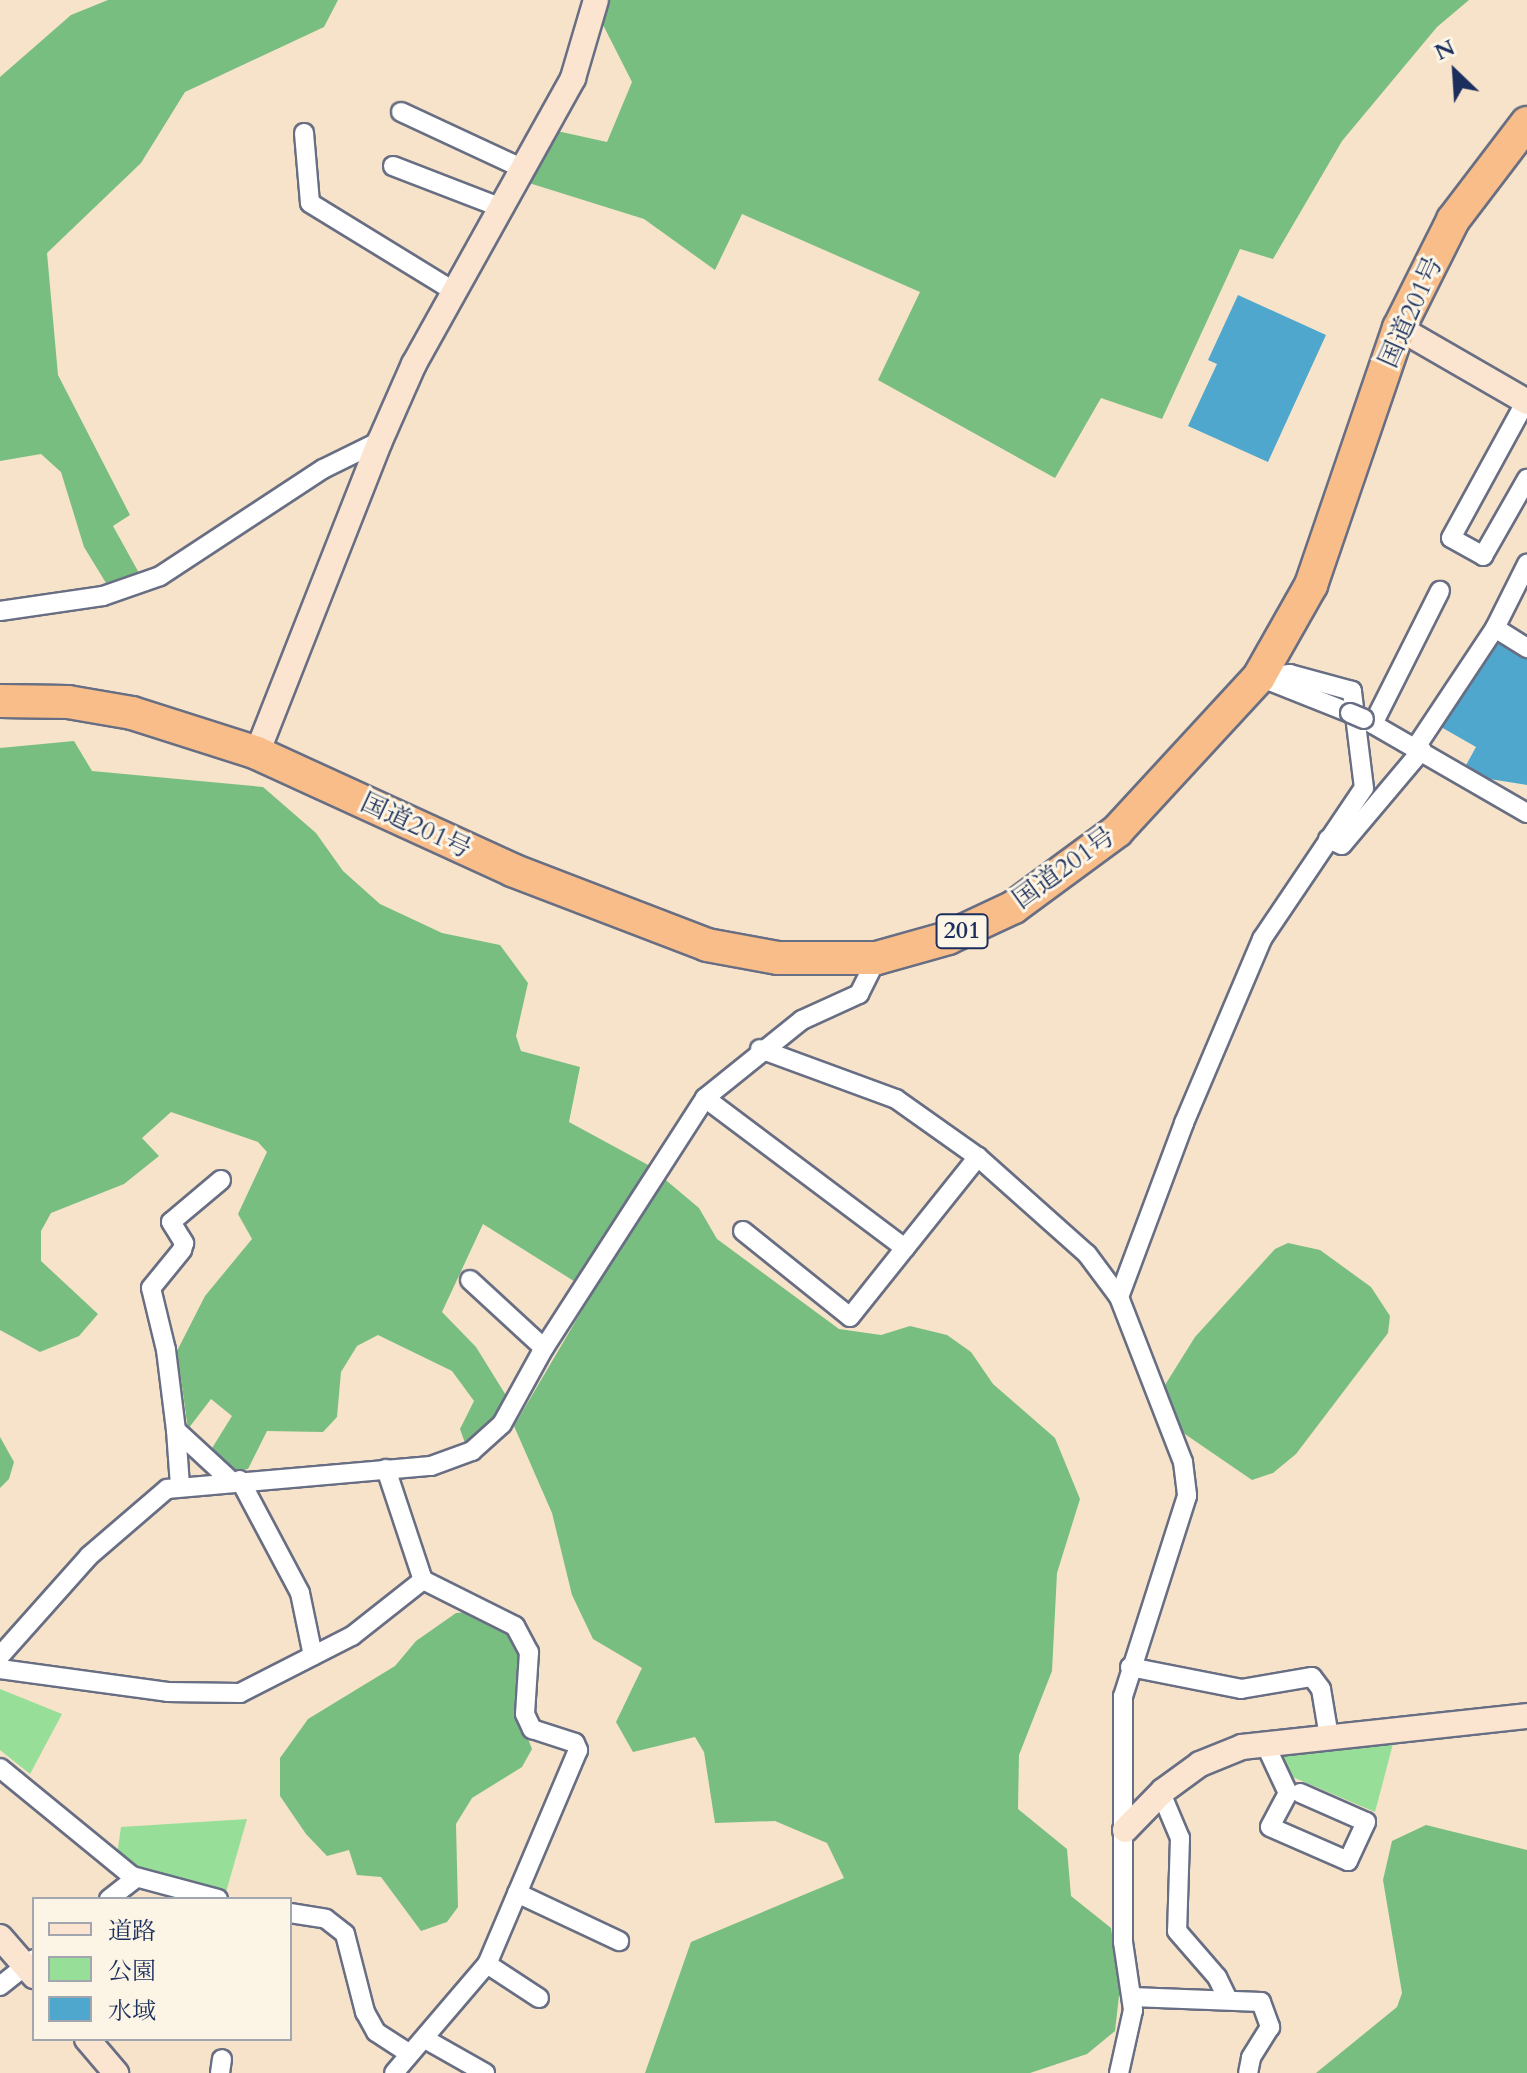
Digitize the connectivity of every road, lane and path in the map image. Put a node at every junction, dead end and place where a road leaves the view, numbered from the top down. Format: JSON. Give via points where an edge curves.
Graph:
{"nodes":[{"id":1,"x":596,"y":0,"type":"edge"},
{"id":2,"x":401,"y":112,"type":"dead end"},
{"id":3,"x":1527,"y":123,"type":"edge"},
{"id":4,"x":304,"y":133,"type":"dead end"},
{"id":5,"x":393,"y":166,"type":"dead end"},
{"id":6,"x":524,"y":169,"type":"junction"},
{"id":7,"x":502,"y":208,"type":"junction"},
{"id":8,"x":455,"y":292,"type":"junction"},
{"id":9,"x":1399,"y":328,"type":"junction"},
{"id":10,"x":1527,"y":402,"type":"edge"},
{"id":11,"x":380,"y":441,"type":"junction"},
{"id":12,"x":1527,"y":479,"type":"edge"},
{"id":13,"x":1527,"y":564,"type":"edge"},
{"id":14,"x":1440,"y":591,"type":"dead end"},
{"id":15,"x":0,"y":611,"type":"edge"},
{"id":16,"x":1495,"y":628,"type":"junction"},
{"id":17,"x":1527,"y":648,"type":"edge"},
{"id":18,"x":1259,"y":677,"type":"junction"},
{"id":19,"x":0,"y":701,"type":"edge"},
{"id":20,"x":1362,"y":719,"type":"junction"},
{"id":21,"x":1419,"y":748,"type":"junction"},
{"id":22,"x":257,"y":753,"type":"junction"},
{"id":23,"x":1527,"y":813,"type":"edge"},
{"id":24,"x":1328,"y":839,"type":"junction"},
{"id":25,"x":877,"y":958,"type":"junction"},
{"id":26,"x":760,"y":1049,"type":"junction"},
{"id":27,"x":705,"y":1098,"type":"junction"},
{"id":28,"x":978,"y":1157,"type":"junction"},
{"id":29,"x":221,"y":1180,"type":"dead end"},
{"id":30,"x":743,"y":1231,"type":"dead end"},
{"id":31,"x":905,"y":1248,"type":"junction"},
{"id":32,"x":470,"y":1280,"type":"dead end"},
{"id":33,"x":1119,"y":1297,"type":"junction"},
{"id":34,"x":544,"y":1348,"type":"junction"},
{"id":35,"x":176,"y":1430,"type":"junction"},
{"id":36,"x":386,"y":1469,"type":"junction"},
{"id":37,"x":235,"y":1481,"type":"junction"},
{"id":38,"x":180,"y":1486,"type":"junction"},
{"id":39,"x":423,"y":1580,"type":"junction"},
{"id":40,"x":0,"y":1656,"type":"edge"},
{"id":41,"x":313,"y":1656,"type":"junction"},
{"id":42,"x":1130,"y":1667,"type":"junction"},
{"id":43,"x":0,"y":1669,"type":"edge"},
{"id":44,"x":1527,"y":1716,"type":"edge"},
{"id":45,"x":1329,"y":1737,"type":"junction"},
{"id":46,"x":1265,"y":1744,"type":"junction"},
{"id":47,"x":0,"y":1768,"type":"edge"},
{"id":48,"x":1161,"y":1793,"type":"junction"},
{"id":49,"x":1300,"y":1793,"type":"dead end"},
{"id":50,"x":1125,"y":1830,"type":"junction"},
{"id":51,"x":136,"y":1878,"type":"junction"},
{"id":52,"x":517,"y":1893,"type":"junction"},
{"id":53,"x":112,"y":1897,"type":"edge"},
{"id":54,"x":210,"y":1897,"type":"edge"},
{"id":55,"x":292,"y":1913,"type":"edge"},
{"id":56,"x":0,"y":1937,"type":"edge"},
{"id":57,"x":619,"y":1941,"type":"dead end"},
{"id":58,"x":487,"y":1964,"type":"junction"},
{"id":59,"x":31,"y":1967,"type":"edge"},
{"id":60,"x":0,"y":1986,"type":"edge"},
{"id":61,"x":1132,"y":1997,"type":"junction"},
{"id":62,"x":539,"y":1998,"type":"dead end"},
{"id":63,"x":1228,"y":2000,"type":"junction"},
{"id":64,"x":425,"y":2039,"type":"junction"},
{"id":65,"x":89,"y":2041,"type":"edge"},
{"id":66,"x":407,"y":2052,"type":"junction"},
{"id":67,"x":116,"y":2073,"type":"edge"},
{"id":68,"x":394,"y":2073,"type":"edge"},
{"id":69,"x":485,"y":2073,"type":"edge"},
{"id":70,"x":1119,"y":2073,"type":"edge"},
{"id":71,"x":1248,"y":2073,"type":"edge"}],
"edges":[{"from":1,"to":6,"type":"street","via":[[573,78]]},
{"from":2,"to":6,"type":"street"},
{"from":3,"to":9,"type":"highway","name":"国道201号","number":"201","via":[[1453,220]]},
{"from":4,"to":8,"type":"street","via":[[310,203]]},
{"from":5,"to":7,"type":"street"},
{"from":6,"to":7,"type":"street"},
{"from":7,"to":8,"type":"street"},
{"from":8,"to":11,"type":"street"},
{"from":9,"to":10,"type":"street"},
{"from":9,"to":18,"type":"highway","name":"国道201号","number":"201","via":[[1311,585]]},
{"from":10,"to":12,"type":"street","via":[[1451,538],[1483,556]]},
{"from":11,"to":15,"type":"street","via":[[323,469],[160,576],[103,596]]},
{"from":11,"to":22,"type":"street"},
{"from":13,"to":16,"type":"street"},
{"from":14,"to":20,"type":"street"},
{"from":16,"to":17,"type":"street"},
{"from":16,"to":21,"type":"street"},
{"from":18,"to":20,"type":"street"},
{"from":18,"to":24,"type":"street","via":[[1290,674],[1352,691],[1364,788]]},
{"from":18,"to":25,"type":"highway","name":"国道201号","number":"201","via":[[1117,831],[1051,883],[948,938]]},
{"from":19,"to":22,"type":"highway","name":"国道201号","number":"201","via":[[68,702],[132,713]]},
{"from":20,"to":21,"type":"street"},
{"from":21,"to":23,"type":"street"},
{"from":21,"to":24,"type":"street","via":[[1342,845]]},
{"from":22,"to":25,"type":"highway","name":"国道201号","number":"201","via":[[512,870],[707,945],[778,958]]},
{"from":24,"to":33,"type":"street","via":[[1262,939],[1184,1123]]},
{"from":25,"to":26,"type":"street","via":[[859,994],[802,1020]]},
{"from":26,"to":27,"type":"street"},
{"from":26,"to":28,"type":"street","via":[[896,1099]]},
{"from":27,"to":31,"type":"street"},
{"from":27,"to":34,"type":"street"},
{"from":28,"to":31,"type":"street"},
{"from":28,"to":33,"type":"street","via":[[1087,1254]]},
{"from":29,"to":35,"type":"street","via":[[171,1222],[184,1243],[182,1250],[151,1288],[166,1350]]},
{"from":30,"to":31,"type":"street","via":[[850,1317]]},
{"from":32,"to":34,"type":"street"},
{"from":33,"to":42,"type":"street","via":[[1183,1462],[1187,1496]]},
{"from":34,"to":36,"type":"street","via":[[502,1424],[472,1451],[431,1466]]},
{"from":35,"to":37,"type":"street"},
{"from":35,"to":38,"type":"street"},
{"from":36,"to":37,"type":"street"},
{"from":36,"to":39,"type":"street"},
{"from":37,"to":38,"type":"street"},
{"from":37,"to":41,"type":"street","via":[[300,1593]]},
{"from":38,"to":40,"type":"street","via":[[157,1495],[89,1556]]},
{"from":39,"to":41,"type":"street","via":[[383,1615]]},
{"from":39,"to":52,"type":"street","via":[[515,1626],[529,1652],[525,1714],[532,1729],[575,1743],[578,1750]]},
{"from":41,"to":43,"type":"street","via":[[240,1693],[217,1696]]},
{"from":42,"to":45,"type":"street","via":[[1241,1689],[1312,1677],[1321,1689]]},
{"from":42,"to":50,"type":"street","via":[[1123,1696]]},
{"from":44,"to":45,"type":"street"},
{"from":45,"to":46,"type":"street"},
{"from":46,"to":48,"type":"street","via":[[1222,1753]]},
{"from":46,"to":49,"type":"street","via":[[1288,1793],[1270,1827],[1348,1861],[1366,1822]]},
{"from":47,"to":51,"type":"street"},
{"from":48,"to":50,"type":"street"},
{"from":48,"to":63,"type":"street","via":[[1180,1838],[1177,1931],[1217,1977]]},
{"from":50,"to":61,"type":"street","via":[[1123,1942]]},
{"from":51,"to":53,"type":"street"},
{"from":51,"to":54,"type":"street"},
{"from":52,"to":57,"type":"street"},
{"from":52,"to":58,"type":"street"},
{"from":55,"to":66,"type":"street","via":[[326,1919],[345,1934],[365,2012],[376,2032]]},
{"from":56,"to":59,"type":"street"},
{"from":58,"to":62,"type":"street"},
{"from":58,"to":64,"type":"street"},
{"from":59,"to":60,"type":"street"},
{"from":61,"to":63,"type":"street"},
{"from":61,"to":70,"type":"street"},
{"from":63,"to":71,"type":"street","via":[[1261,2002],[1269,2016],[1266,2039],[1251,2058]]},
{"from":64,"to":66,"type":"street"},
{"from":64,"to":69,"type":"street"},
{"from":65,"to":67,"type":"street"},
{"from":66,"to":68,"type":"street"}]}
